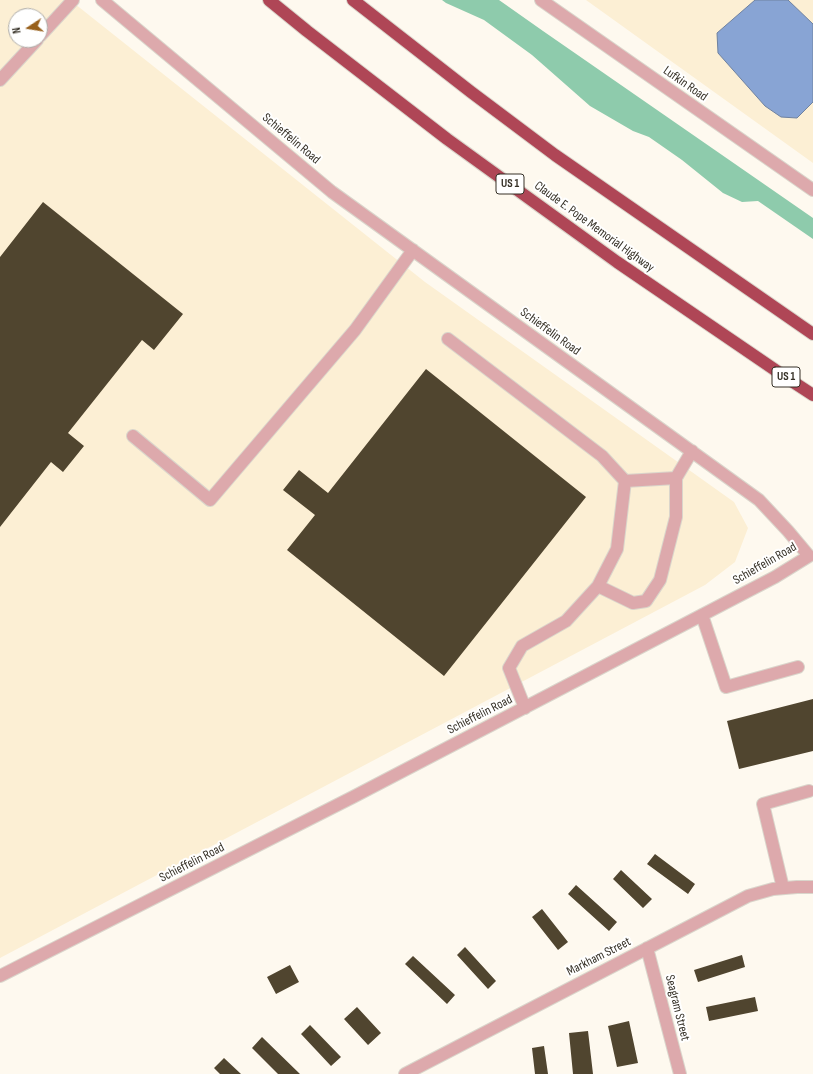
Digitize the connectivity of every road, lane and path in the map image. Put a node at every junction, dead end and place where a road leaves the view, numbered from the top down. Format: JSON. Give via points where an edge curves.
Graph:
{"nodes":[{"id":1,"x":73,"y":0,"type":"edge"},
{"id":2,"x":102,"y":0,"type":"edge"},
{"id":3,"x":269,"y":0,"type":"edge"},
{"id":4,"x":353,"y":0,"type":"edge"},
{"id":5,"x":541,"y":0,"type":"edge"},
{"id":6,"x":48,"y":27,"type":"edge"},
{"id":7,"x":30,"y":48,"type":"edge"},
{"id":8,"x":0,"y":80,"type":"edge"},
{"id":9,"x":813,"y":190,"type":"edge"},
{"id":10,"x":413,"y":250,"type":"junction"},
{"id":11,"x":813,"y":334,"type":"edge"},
{"id":12,"x":448,"y":339,"type":"dead end"},
{"id":13,"x":813,"y":395,"type":"edge"},
{"id":14,"x":133,"y":436,"type":"dead end"},
{"id":15,"x":692,"y":451,"type":"junction"},
{"id":16,"x":676,"y":478,"type":"junction"},
{"id":17,"x":625,"y":481,"type":"junction"},
{"id":18,"x":811,"y":559,"type":"edge"},
{"id":19,"x":598,"y":586,"type":"junction"},
{"id":20,"x":702,"y":615,"type":"junction"},
{"id":21,"x":798,"y":667,"type":"dead end"},
{"id":22,"x":525,"y":708,"type":"junction"},
{"id":23,"x":809,"y":791,"type":"dead end"},
{"id":24,"x":813,"y":887,"type":"edge"},
{"id":25,"x":783,"y":888,"type":"junction"},
{"id":26,"x":647,"y":948,"type":"junction"},
{"id":27,"x":0,"y":976,"type":"edge"},
{"id":28,"x":405,"y":1074,"type":"edge"},
{"id":29,"x":680,"y":1074,"type":"edge"}],
"edges":[{"from":1,"to":6,"type":"street"},
{"from":2,"to":10,"type":"street","name":"Schieffelin Road","via":[[332,192]]},
{"from":3,"to":13,"type":"highway","name":"Claude E. Pope Memorial Highway","number":"US 1","via":[[453,143],[617,262]]},
{"from":4,"to":11,"type":"highway","via":[[555,155]]},
{"from":5,"to":9,"type":"street","name":"Lufkin Road"},
{"from":7,"to":8,"type":"street"},
{"from":10,"to":14,"type":"street","via":[[355,330],[210,500]]},
{"from":10,"to":15,"type":"street","name":"Schieffelin Road"},
{"from":12,"to":17,"type":"street","via":[[602,456]]},
{"from":15,"to":16,"type":"street"},
{"from":15,"to":18,"type":"street","name":"Schieffelin Road","via":[[759,500]]},
{"from":16,"to":17,"type":"street"},
{"from":16,"to":19,"type":"street","via":[[676,517],[660,580],[646,601],[633,603]]},
{"from":17,"to":19,"type":"street","via":[[617,550]]},
{"from":18,"to":20,"type":"street","name":"Schieffelin Road"},
{"from":19,"to":22,"type":"street","via":[[566,621],[522,646],[509,668]]},
{"from":20,"to":21,"type":"street","via":[[726,687]]},
{"from":20,"to":22,"type":"street","name":"Schieffelin Road"},
{"from":22,"to":27,"type":"street","name":"Schieffelin Road"},
{"from":23,"to":25,"type":"street","via":[[763,804]]},
{"from":24,"to":25,"type":"street","name":"Markham Street"},
{"from":25,"to":26,"type":"street","name":"Markham Street","via":[[748,896]]},
{"from":26,"to":28,"type":"street","name":"Markham Street"},
{"from":26,"to":29,"type":"street","name":"Seagram Street"}]}
